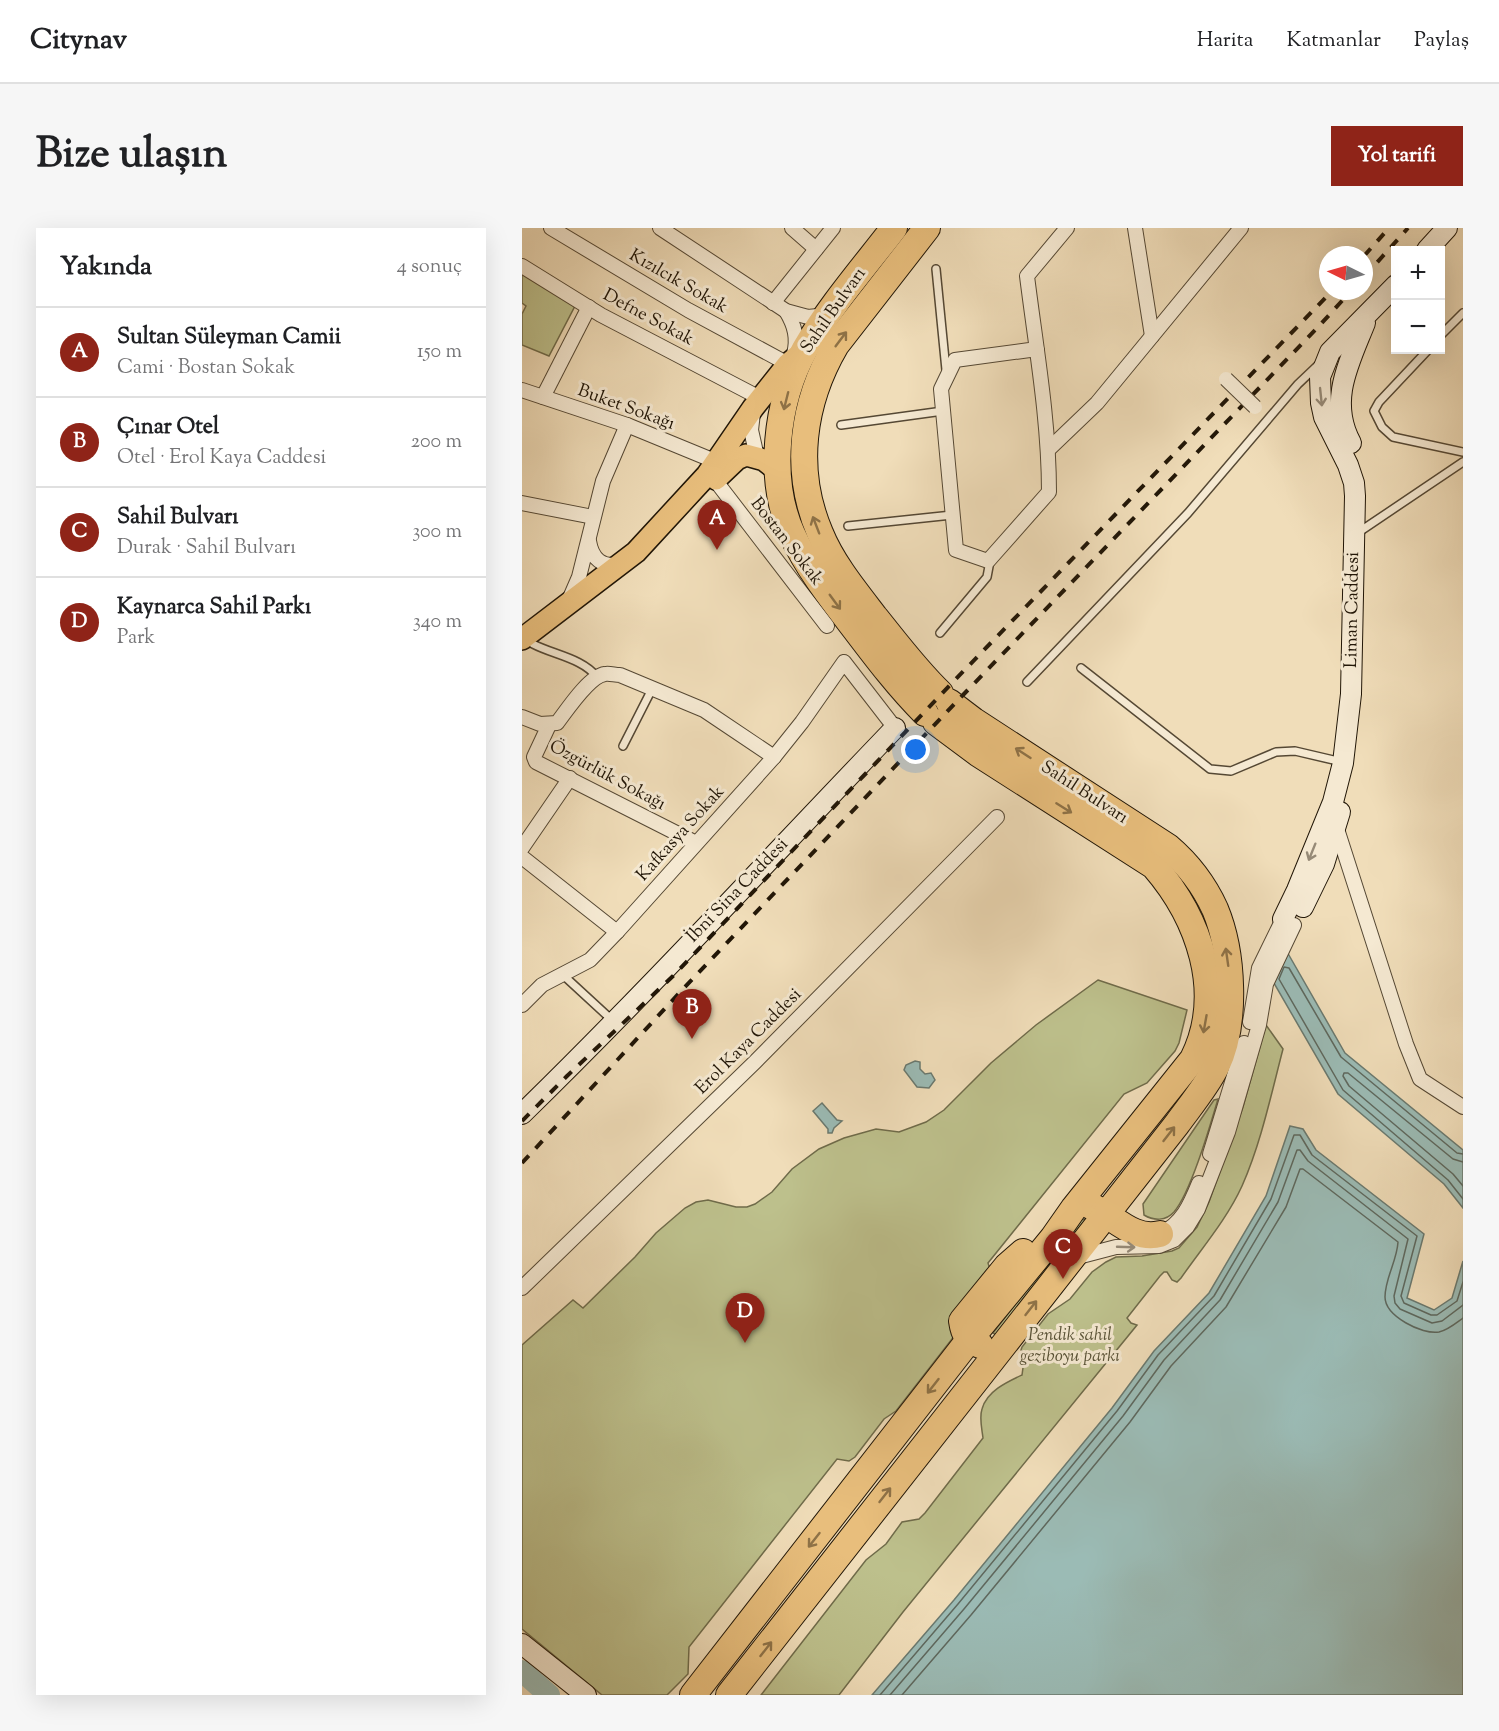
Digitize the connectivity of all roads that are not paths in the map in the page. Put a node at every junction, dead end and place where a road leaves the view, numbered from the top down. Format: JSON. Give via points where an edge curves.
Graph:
{"nodes":[{"id":1,"x":551,"y":228,"type":"edge"},
{"id":2,"x":660,"y":228,"type":"edge"},
{"id":3,"x":792,"y":228,"type":"edge"},
{"id":4,"x":833,"y":228,"type":"edge"},
{"id":5,"x":894,"y":228,"type":"edge"},
{"id":6,"x":927,"y":228,"type":"edge"},
{"id":7,"x":1067,"y":228,"type":"edge"},
{"id":8,"x":1135,"y":228,"type":"edge"},
{"id":9,"x":1240,"y":228,"type":"edge"},
{"id":10,"x":1447,"y":228,"type":"edge"},
{"id":11,"x":1431,"y":246,"type":"edge"},
{"id":12,"x":816,"y":249,"type":"junction"},
{"id":13,"x":522,"y":266,"type":"edge"},
{"id":14,"x":936,"y":269,"type":"dead end"},
{"id":15,"x":1391,"y":289,"type":"edge"},
{"id":16,"x":774,"y":303,"type":"junction"},
{"id":17,"x":589,"y":307,"type":"junction"},
{"id":18,"x":786,"y":311,"type":"junction"},
{"id":19,"x":1463,"y":312,"type":"edge"},
{"id":20,"x":828,"y":315,"type":"junction"},
{"id":21,"x":1368,"y":315,"type":"junction"},
{"id":22,"x":1445,"y":331,"type":"edge"},
{"id":23,"x":1152,"y":336,"type":"junction"},
{"id":24,"x":1036,"y":349,"type":"junction"},
{"id":25,"x":1330,"y":352,"type":"junction"},
{"id":26,"x":1424,"y":354,"type":"edge"},
{"id":27,"x":795,"y":358,"type":"junction"},
{"id":28,"x":947,"y":376,"type":"junction"},
{"id":29,"x":1226,"y":379,"type":"dead end"},
{"id":30,"x":522,"y":390,"type":"edge"},
{"id":31,"x":543,"y":397,"type":"junction"},
{"id":32,"x":757,"y":403,"type":"junction"},
{"id":33,"x":1255,"y":407,"type":"dead end"},
{"id":34,"x":943,"y":411,"type":"junction"},
{"id":35,"x":627,"y":425,"type":"junction"},
{"id":36,"x":841,"y":425,"type":"dead end"},
{"id":37,"x":1049,"y":449,"type":"junction"},
{"id":38,"x":1463,"y":452,"type":"edge"},
{"id":39,"x":757,"y":457,"type":"junction"},
{"id":40,"x":1463,"y":462,"type":"edge"},
{"id":41,"x":716,"y":471,"type":"junction"},
{"id":42,"x":778,"y":471,"type":"junction"},
{"id":43,"x":522,"y":503,"type":"edge"},
{"id":44,"x":952,"y":515,"type":"junction"},
{"id":45,"x":593,"y":517,"type":"junction"},
{"id":46,"x":848,"y":526,"type":"dead end"},
{"id":47,"x":1361,"y":531,"type":"junction"},
{"id":48,"x":588,"y":539,"type":"junction"},
{"id":49,"x":991,"y":558,"type":"junction"},
{"id":50,"x":623,"y":564,"type":"junction"},
{"id":51,"x":565,"y":607,"type":"junction"},
{"id":52,"x":827,"y":626,"type":"dead end"},
{"id":53,"x":940,"y":633,"type":"dead end"},
{"id":54,"x":526,"y":645,"type":"edge"},
{"id":55,"x":844,"y":662,"type":"joint"},
{"id":56,"x":1081,"y":669,"type":"dead end"},
{"id":57,"x":597,"y":677,"type":"junction"},
{"id":58,"x":1027,"y":682,"type":"dead end"},
{"id":59,"x":652,"y":689,"type":"junction"},
{"id":60,"x":937,"y":707,"type":"junction"},
{"id":61,"x":522,"y":717,"type":"edge"},
{"id":62,"x":549,"y":725,"type":"junction"},
{"id":63,"x":895,"y":728,"type":"joint"},
{"id":64,"x":623,"y":746,"type":"dead end"},
{"id":65,"x":774,"y":757,"type":"junction"},
{"id":66,"x":1348,"y":764,"type":"junction"},
{"id":67,"x":570,"y":778,"type":"junction"},
{"id":68,"x":997,"y":817,"type":"dead end"},
{"id":69,"x":1336,"y":826,"type":"junction"},
{"id":70,"x":696,"y":843,"type":"junction"},
{"id":71,"x":522,"y":848,"type":"edge"},
{"id":72,"x":522,"y":857,"type":"edge"},
{"id":73,"x":1288,"y":922,"type":"junction"},
{"id":74,"x":617,"y":932,"type":"junction"},
{"id":75,"x":1268,"y":965,"type":"junction"},
{"id":76,"x":562,"y":974,"type":"junction"},
{"id":77,"x":522,"y":1005,"type":"edge"},
{"id":78,"x":615,"y":1023,"type":"junction"},
{"id":79,"x":1463,"y":1107,"type":"edge"},
{"id":80,"x":522,"y":1114,"type":"edge"},
{"id":81,"x":1142,"y":1168,"type":"junction"},
{"id":82,"x":1071,"y":1213,"type":"junction"},
{"id":83,"x":1106,"y":1213,"type":"junction"},
{"id":84,"x":1160,"y":1234,"type":"junction"},
{"id":85,"x":1069,"y":1259,"type":"junction"},
{"id":86,"x":522,"y":1288,"type":"edge"},
{"id":87,"x":969,"y":1340,"type":"junction"},
{"id":88,"x":997,"y":1352,"type":"junction"},
{"id":89,"x":522,"y":1644,"type":"edge"},
{"id":90,"x":586,"y":1695,"type":"edge"},
{"id":91,"x":693,"y":1695,"type":"edge"},
{"id":92,"x":729,"y":1695,"type":"edge"}],
"edges":[{"from":1,"to":27,"type":"street","name":"Kızılcık Sokak","via":[[688,310]]},
{"from":2,"to":16,"type":"street"},
{"from":3,"to":12,"type":"street"},
{"from":4,"to":12,"type":"street"},
{"from":5,"to":20,"type":"highway","name":"Sahil Bulvarı"},
{"from":60,"to":6,"type":"highway","name":"Sahil Bulvarı","one_way":true,"via":[[922,676],[859,597],[820,535],[804,473],[809,410],[823,368],[836,345]]},
{"from":7,"to":24,"type":"street","via":[[1027,276]]},
{"from":8,"to":23,"type":"street"},
{"from":9,"to":23,"type":"street"},
{"from":10,"to":11,"type":"street"},
{"from":12,"to":16,"type":"street"},
{"from":13,"to":17,"type":"street","name":"Defne Sokak"},
{"from":14,"to":28,"type":"lane"},
{"from":15,"to":21,"type":"street","name":"Liman Caddesi"},
{"from":16,"to":18,"type":"street"},
{"from":17,"to":31,"type":"street"},
{"from":17,"to":32,"type":"street","name":"Defne Sokak"},
{"from":18,"to":20,"type":"street","via":[[808,317]]},
{"from":18,"to":27,"type":"street","via":[[795,328]]},
{"from":19,"to":22,"type":"lane"},
{"from":20,"to":27,"type":"highway","name":"Sahil Bulvarı"},
{"from":21,"to":25,"type":"street","name":"Liman Caddesi"},
{"from":21,"to":47,"type":"street","name":"Liman Caddesi","via":[[1345,372],[1340,412],[1362,467],[1367,493]]},
{"from":23,"to":37,"type":"street","via":[[1097,403]]},
{"from":24,"to":28,"type":"street","via":[[955,360]]},
{"from":24,"to":37,"type":"street"},
{"from":25,"to":47,"type":"street","name":"Liman Caddesi","one_way":true,"via":[[1320,377],[1320,403],[1354,483]]},
{"from":25,"to":58,"type":"lane","via":[[1188,513]]},
{"from":26,"to":38,"type":"lane","via":[[1374,411],[1393,437]]},
{"from":27,"to":32,"type":"main road"},
{"from":27,"to":42,"type":"highway","name":"Sahil Bulvarı","one_way":true,"via":[[782,420]]},
{"from":28,"to":34,"type":"street","via":[[941,389]]},
{"from":29,"to":33,"type":"street","bridge":true},
{"from":30,"to":31,"type":"street","name":"Buket Sokağı"},
{"from":31,"to":35,"type":"street","name":"Buket Sokağı"},
{"from":32,"to":39,"type":"street","via":[[751,430]]},
{"from":32,"to":41,"type":"main road"},
{"from":34,"to":36,"type":"lane"},
{"from":34,"to":44,"type":"street"},
{"from":35,"to":41,"type":"street","name":"Buket Sokağı"},
{"from":35,"to":45,"type":"street","via":[[603,480]]},
{"from":37,"to":49,"type":"street","via":[[1049,492]]},
{"from":39,"to":41,"type":"main road","via":[[746,455]]},
{"from":39,"to":42,"type":"main road"},
{"from":40,"to":47,"type":"lane"},
{"from":41,"to":50,"type":"main road"},
{"from":41,"to":52,"type":"street","name":"Bostan Sokak"},
{"from":41,"to":54,"type":"main road","via":[[646,558],[584,608]]},
{"from":42,"to":60,"type":"highway","name":"Sahil Bulvarı","one_way":true,"via":[[791,532],[814,574],[909,696]]},
{"from":43,"to":45,"type":"street"},
{"from":44,"to":46,"type":"lane"},
{"from":44,"to":49,"type":"street","via":[[956,550],[988,561]]},
{"from":45,"to":48,"type":"street"},
{"from":47,"to":66,"type":"street","name":"Liman Caddesi"},
{"from":48,"to":50,"type":"street","via":[[595,558],[602,564]]},
{"from":48,"to":51,"type":"street","via":[[579,577]]},
{"from":49,"to":53,"type":"lane","via":[[987,577]]},
{"from":50,"to":51,"type":"main road"},
{"from":51,"to":54,"type":"main road"},
{"from":54,"to":57,"type":"lane","via":[[580,663]]},
{"from":55,"to":63,"type":"street","name":"İbni Sina Caddesi"},
{"from":55,"to":65,"type":"street","name":"Kafkasya Sokak"},
{"from":56,"to":66,"type":"lane","via":[[1210,769],[1231,771],[1276,752],[1295,751]]},
{"from":57,"to":59,"type":"street","via":[[606,673],[620,675]]},
{"from":57,"to":62,"type":"street","via":[[557,723]]},
{"from":59,"to":64,"type":"lane"},
{"from":59,"to":65,"type":"street","via":[[704,710]]},
{"from":81,"to":60,"type":"highway","name":"Sahil Bulvarı","one_way":true,"via":[[1211,1078],[1222,1053],[1230,991],[1226,949],[1216,911],[1201,884],[1168,847],[982,726]]},
{"from":60,"to":82,"type":"highway","name":"Sahil Bulvarı","one_way":true,"via":[[979,754],[1154,866],[1177,896],[1200,946],[1207,1018],[1199,1048]]},
{"from":61,"to":62,"type":"street"},
{"from":62,"to":67,"type":"street","name":"Özgürlük Sokağı","via":[[534,757],[536,762]]},
{"from":63,"to":78,"type":"street","name":"İbni Sina Caddesi"},
{"from":65,"to":70,"type":"street","name":"Kafkasya Sokak"},
{"from":66,"to":69,"type":"street","name":"Liman Caddesi"},
{"from":66,"to":73,"type":"street","name":"Liman Caddesi","one_way":true},
{"from":67,"to":70,"type":"street","name":"Özgürlük Sokağı"},
{"from":67,"to":71,"type":"street"},
{"from":68,"to":86,"type":"street","name":"Erol Kaya Caddesi","via":[[755,1062]]},
{"from":69,"to":73,"type":"street","name":"Liman Caddesi","via":[[1324,864]]},
{"from":69,"to":79,"type":"street","via":[[1420,1079]]},
{"from":70,"to":74,"type":"street","name":"Kafkasya Sokak"},
{"from":72,"to":74,"type":"street"},
{"from":73,"to":75,"type":"street"},
{"from":74,"to":76,"type":"street","name":"Kafkasya Sokak","via":[[590,960]]},
{"from":75,"to":84,"type":"street","via":[[1257,975],[1246,1039],[1196,1190],[1181,1219]]},
{"from":85,"to":75,"type":"street","one_way":true,"via":[[1116,1247],[1159,1246],[1174,1240],[1187,1227],[1228,1132],[1257,1032]]},
{"from":76,"to":77,"type":"street","name":"Kafkasya Sokak","via":[[542,985]]},
{"from":76,"to":78,"type":"lane"},
{"from":78,"to":80,"type":"street","name":"İbni Sina Caddesi"},
{"from":81,"to":83,"type":"highway","name":"Sahil Bulvarı"},
{"from":81,"to":84,"type":"highway","via":[[1134,1195],[1134,1212],[1142,1226]]},
{"from":82,"to":83,"type":"highway","via":[[1090,1206]]},
{"from":82,"to":87,"type":"highway","name":"Sahil Bulvarı","via":[[1007,1266],[977,1301],[962,1321],[963,1333]]},
{"from":83,"to":84,"type":"highway","via":[[1135,1233]]},
{"from":83,"to":85,"type":"highway","name":"Sahil Bulvarı"},
{"from":88,"to":85,"type":"highway","name":"Sahil Bulvarı","one_way":true},
{"from":87,"to":88,"type":"highway"},
{"from":87,"to":91,"type":"highway","one_way":true},
{"from":92,"to":88,"type":"highway","name":"Sahil Bulvarı","one_way":true},
{"from":89,"to":90,"type":"street"}]}
